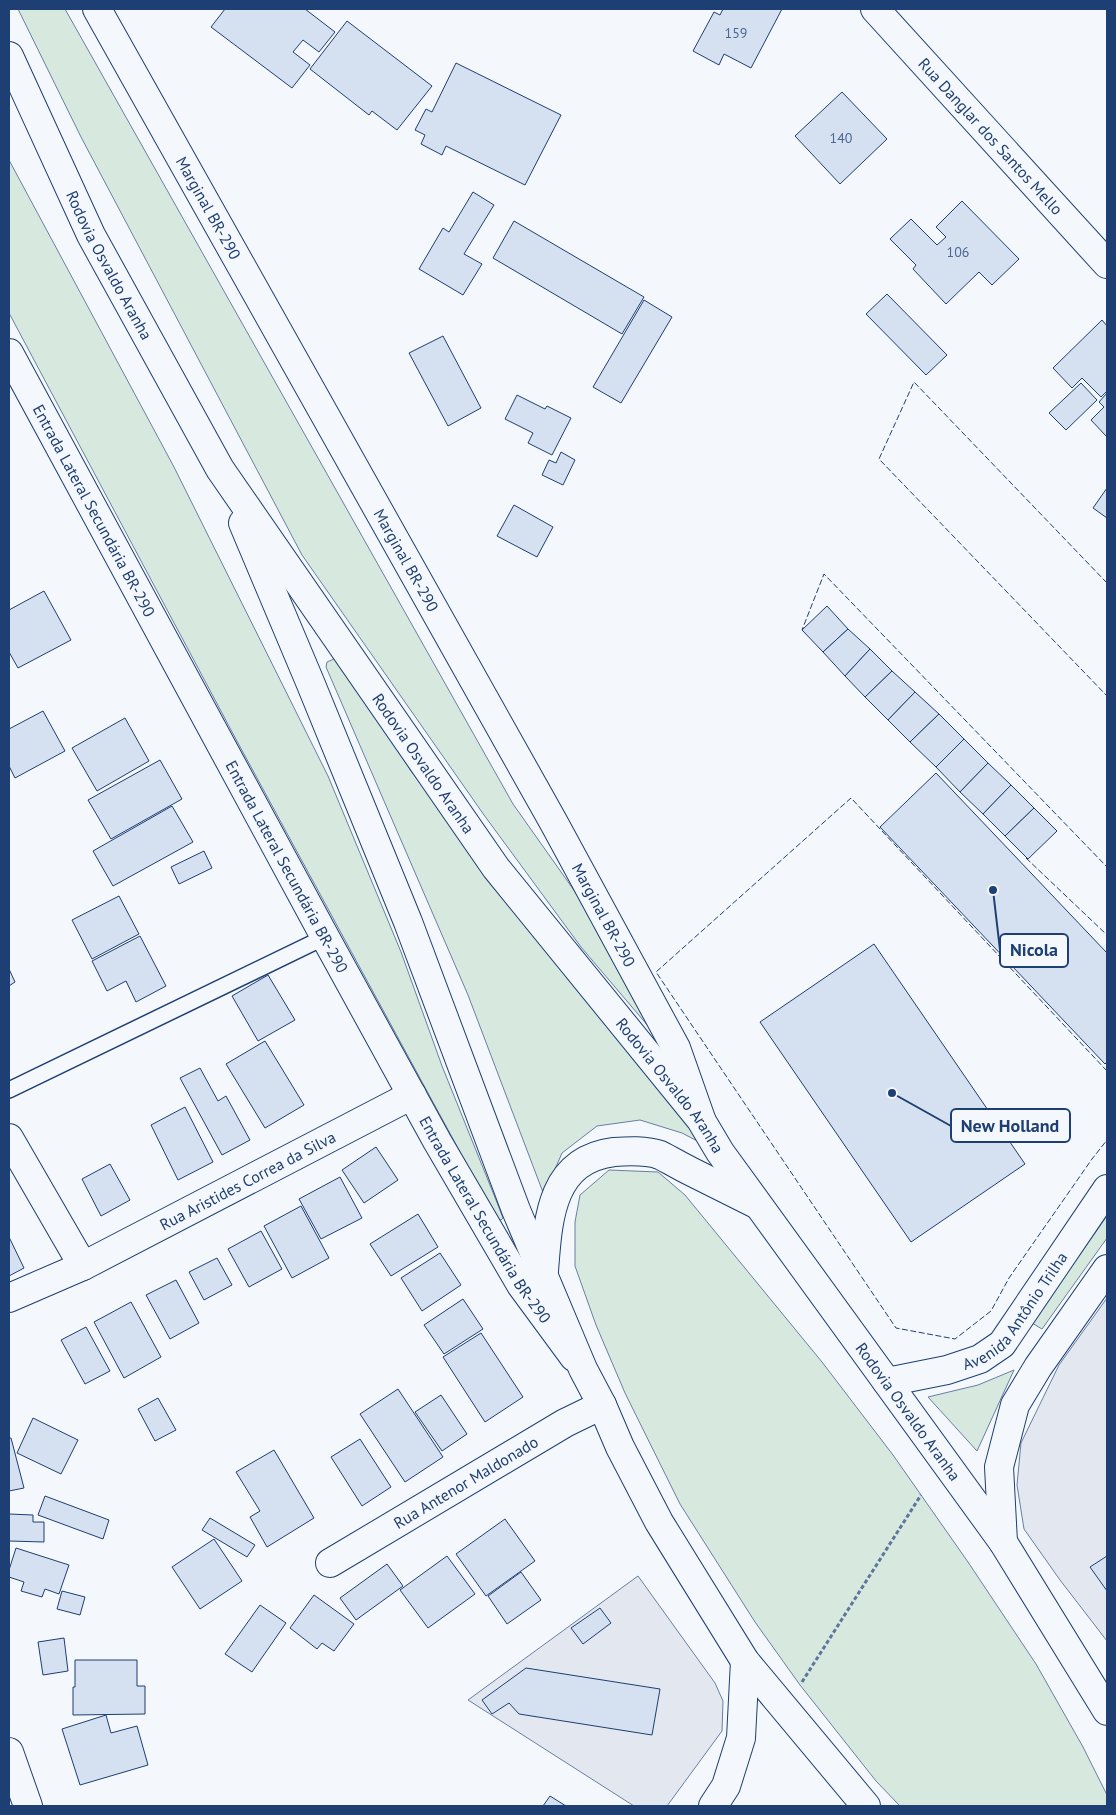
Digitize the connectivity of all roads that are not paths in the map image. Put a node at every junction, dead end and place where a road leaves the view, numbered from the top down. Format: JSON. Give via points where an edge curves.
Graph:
{"nodes":[{"id":1,"x":97,"y":9,"type":"edge"},
{"id":2,"x":875,"y":9,"type":"edge"},
{"id":3,"x":9,"y":56,"type":"edge"},
{"id":4,"x":1107,"y":264,"type":"edge"},
{"id":5,"x":9,"y":353,"type":"edge"},
{"id":6,"x":220,"y":469,"type":"junction"},
{"id":7,"x":325,"y":937,"type":"junction"},
{"id":8,"x":9,"y":1090,"type":"edge"},
{"id":9,"x":412,"y":1095,"type":"junction"},
{"id":10,"x":701,"y":1120,"type":"junction"},
{"id":11,"x":9,"y":1138,"type":"edge"},
{"id":12,"x":1107,"y":1189,"type":"edge"},
{"id":13,"x":760,"y":1206,"type":"junction"},
{"id":14,"x":83,"y":1266,"type":"junction"},
{"id":15,"x":1107,"y":1269,"type":"edge"},
{"id":16,"x":544,"y":1275,"type":"junction"},
{"id":17,"x":9,"y":1298,"type":"edge"},
{"id":18,"x":1002,"y":1344,"type":"junction"},
{"id":19,"x":1038,"y":1367,"type":"junction"},
{"id":20,"x":583,"y":1369,"type":"junction"},
{"id":21,"x":887,"y":1382,"type":"junction"},
{"id":22,"x":602,"y":1405,"type":"junction"},
{"id":23,"x":1003,"y":1542,"type":"junction"},
{"id":24,"x":330,"y":1563,"type":"dead end"},
{"id":25,"x":745,"y":1661,"type":"junction"},
{"id":26,"x":1107,"y":1711,"type":"edge"},
{"id":27,"x":9,"y":1752,"type":"edge"},
{"id":28,"x":28,"y":1806,"type":"edge"},
{"id":29,"x":714,"y":1806,"type":"edge"},
{"id":30,"x":866,"y":1806,"type":"edge"}],
"edges":[{"from":1,"to":10,"type":"main road","name":"Marginal BR-290","via":[[554,823],[676,1048]]},
{"from":2,"to":4,"type":"main road","name":"Rua Danglar dos Santos Mello"},
{"from":3,"to":6,"type":"main road","name":"Rodovia Osvaldo Aranha","via":[[91,235]]},
{"from":5,"to":7,"type":"main road","name":"Entrada Lateral Secundária BR-290"},
{"from":6,"to":10,"type":"main road","name":"Rodovia Osvaldo Aranha","via":[[496,868]]},
{"from":6,"to":16,"type":"main road","name":"Rodovia Osvaldo Aranha","via":[[408,922],[516,1210]]},
{"from":7,"to":8,"type":"lane"},
{"from":7,"to":9,"type":"main road","name":"Entrada Lateral Secundária BR-290"},
{"from":9,"to":14,"type":"main road","name":"Rua Aristides Correa da Silva"},
{"from":9,"to":20,"type":"main road","name":"Entrada Lateral Secundária BR-290","via":[[520,1285]]},
{"from":10,"to":13,"type":"main road","name":"Rodovia Osvaldo Aranha"},
{"from":11,"to":14,"type":"main road"},
{"from":12,"to":18,"type":"main road","name":"Avenida Antônio Trilha"},
{"from":13,"to":16,"type":"main road","via":[[658,1155],[629,1150],[602,1154],[581,1163],[556,1196],[548,1222]]},
{"from":13,"to":21,"type":"main road","name":"Rodovia Osvaldo Aranha"},
{"from":14,"to":17,"type":"main road","name":"Rua Aristides Correa da Silva"},
{"from":15,"to":19,"type":"main road"},
{"from":16,"to":20,"type":"main road","name":"Rodovia Osvaldo Aranha"},
{"from":18,"to":19,"type":"main road"},
{"from":18,"to":21,"type":"main road","name":"Avenida Antônio Trilha","via":[[980,1359],[947,1370]]},
{"from":19,"to":23,"type":"main road","via":[[1015,1405],[999,1467]]},
{"from":20,"to":22,"type":"main road","name":"Rodovia Osvaldo Aranha"},
{"from":21,"to":23,"type":"main road","name":"Rodovia Osvaldo Aranha"},
{"from":22,"to":24,"type":"main road","name":"Rua Antenor Maldonado","via":[[565,1423]]},
{"from":22,"to":25,"type":"main road","name":"Rodovia Osvaldo Aranha","via":[[620,1447],[660,1522]]},
{"from":23,"to":26,"type":"main road","name":"Rodovia Osvaldo Aranha"},
{"from":25,"to":29,"type":"main road","via":[[741,1738],[726,1786]]},
{"from":25,"to":30,"type":"main road","name":"Rodovia Osvaldo Aranha"},
{"from":27,"to":28,"type":"main road"}]}
